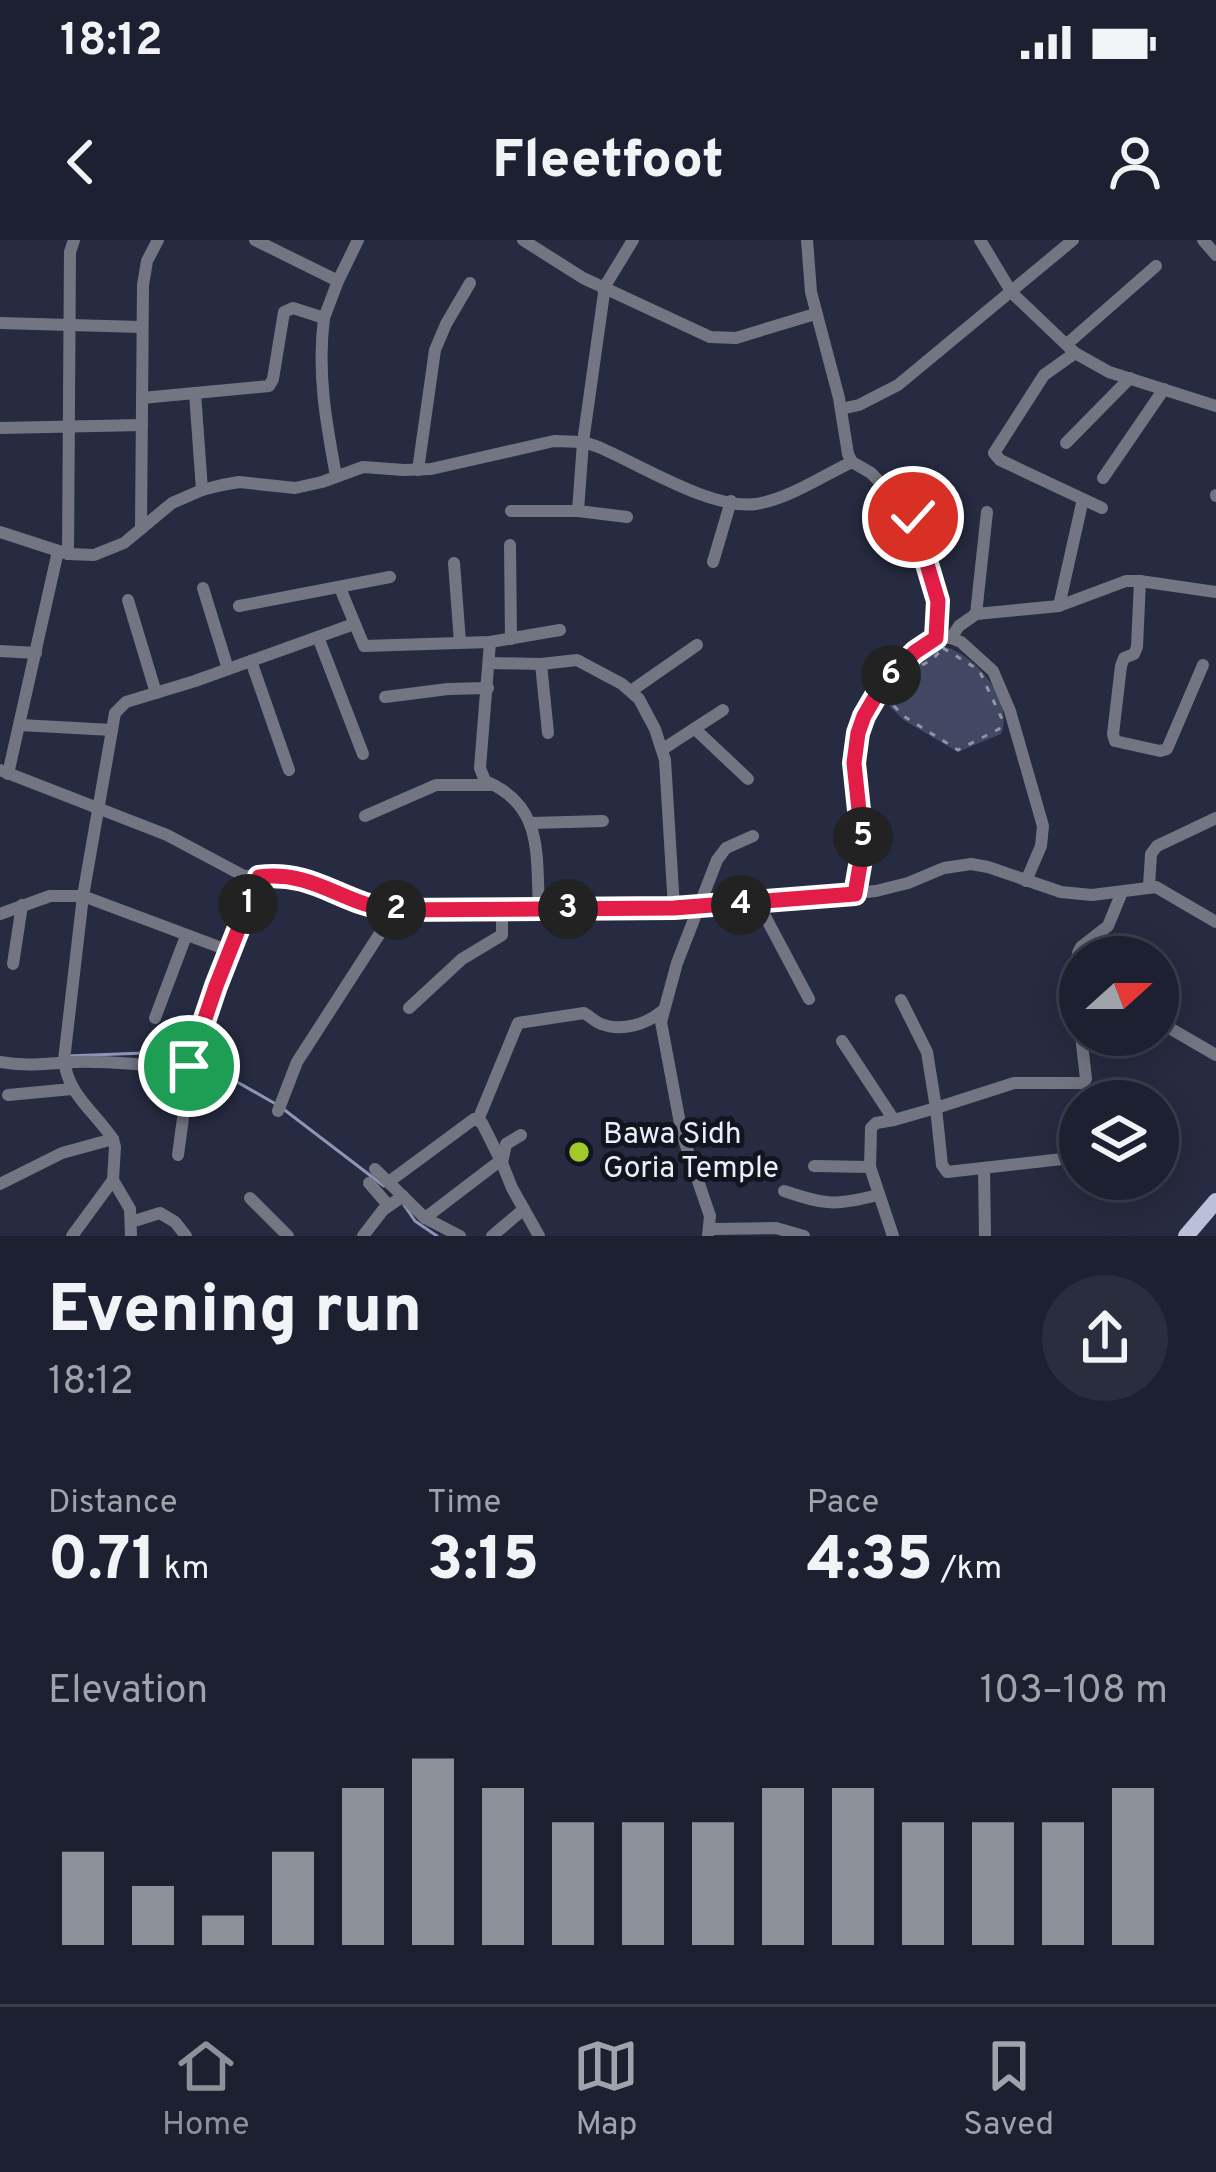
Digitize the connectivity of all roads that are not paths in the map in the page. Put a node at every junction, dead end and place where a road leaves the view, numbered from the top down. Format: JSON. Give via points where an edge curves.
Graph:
{"nodes":[{"id":1,"x":74,"y":240,"type":"edge"},
{"id":2,"x":158,"y":240,"type":"edge"},
{"id":3,"x":255,"y":240,"type":"edge"},
{"id":4,"x":358,"y":240,"type":"edge"},
{"id":5,"x":523,"y":240,"type":"edge"},
{"id":6,"x":633,"y":240,"type":"edge"},
{"id":7,"x":807,"y":240,"type":"edge"},
{"id":8,"x":980,"y":240,"type":"edge"},
{"id":9,"x":1073,"y":240,"type":"edge"},
{"id":10,"x":1203,"y":240,"type":"edge"},
{"id":11,"x":1216,"y":255,"type":"edge"},
{"id":12,"x":1156,"y":266,"type":"dead end"},
{"id":13,"x":338,"y":281,"type":"junction"},
{"id":14,"x":470,"y":283,"type":"dead end"},
{"id":15,"x":605,"y":286,"type":"junction"},
{"id":16,"x":1012,"y":293,"type":"junction"},
{"id":17,"x":815,"y":314,"type":"junction"},
{"id":18,"x":324,"y":318,"type":"junction"},
{"id":19,"x":0,"y":323,"type":"edge"},
{"id":20,"x":69,"y":326,"type":"junction"},
{"id":21,"x":141,"y":327,"type":"junction"},
{"id":22,"x":1071,"y":349,"type":"junction"},
{"id":23,"x":1130,"y":378,"type":"junction"},
{"id":24,"x":1164,"y":388,"type":"junction"},
{"id":25,"x":195,"y":393,"type":"junction"},
{"id":26,"x":142,"y":398,"type":"junction"},
{"id":27,"x":1216,"y":406,"type":"edge"},
{"id":28,"x":841,"y":410,"type":"junction"},
{"id":29,"x":142,"y":425,"type":"junction"},
{"id":30,"x":0,"y":428,"type":"edge"},
{"id":31,"x":68,"y":428,"type":"junction"},
{"id":32,"x":583,"y":442,"type":"junction"},
{"id":33,"x":1066,"y":443,"type":"dead end"},
{"id":34,"x":852,"y":462,"type":"junction"},
{"id":35,"x":418,"y":470,"type":"junction"},
{"id":36,"x":336,"y":476,"type":"junction"},
{"id":37,"x":1103,"y":478,"type":"dead end"},
{"id":38,"x":202,"y":490,"type":"junction"},
{"id":39,"x":1083,"y":499,"type":"junction"},
{"id":40,"x":730,"y":501,"type":"junction"},
{"id":41,"x":1102,"y":508,"type":"dead end"},
{"id":42,"x":578,"y":511,"type":"junction"},
{"id":43,"x":511,"y":512,"type":"dead end"},
{"id":44,"x":987,"y":512,"type":"dead end"},
{"id":45,"x":627,"y":517,"type":"dead end"},
{"id":46,"x":141,"y":530,"type":"junction"},
{"id":47,"x":0,"y":532,"type":"edge"},
{"id":48,"x":510,"y":545,"type":"dead end"},
{"id":49,"x":63,"y":552,"type":"junction"},
{"id":50,"x":713,"y":562,"type":"dead end"},
{"id":51,"x":454,"y":563,"type":"dead end"},
{"id":52,"x":390,"y":577,"type":"dead end"},
{"id":53,"x":1140,"y":580,"type":"junction"},
{"id":54,"x":203,"y":588,"type":"dead end"},
{"id":55,"x":340,"y":588,"type":"junction"},
{"id":56,"x":1216,"y":592,"type":"edge"},
{"id":57,"x":128,"y":601,"type":"dead end"},
{"id":58,"x":239,"y":606,"type":"dead end"},
{"id":59,"x":1059,"y":606,"type":"junction"},
{"id":60,"x":976,"y":614,"type":"junction"},
{"id":61,"x":353,"y":624,"type":"junction"},
{"id":62,"x":560,"y":630,"type":"dead end"},
{"id":63,"x":318,"y":637,"type":"junction"},
{"id":64,"x":936,"y":638,"type":"junction"},
{"id":65,"x":951,"y":638,"type":"junction"},
{"id":66,"x":511,"y":639,"type":"junction"},
{"id":67,"x":460,"y":642,"type":"junction"},
{"id":68,"x":490,"y":642,"type":"junction"},
{"id":69,"x":698,"y":645,"type":"dead end"},
{"id":70,"x":0,"y":651,"type":"edge"},
{"id":71,"x":36,"y":653,"type":"junction"},
{"id":72,"x":251,"y":661,"type":"junction"},
{"id":73,"x":490,"y":663,"type":"junction"},
{"id":74,"x":541,"y":664,"type":"junction"},
{"id":75,"x":1202,"y":665,"type":"dead end"},
{"id":76,"x":228,"y":669,"type":"junction"},
{"id":77,"x":488,"y":688,"type":"junction"},
{"id":78,"x":632,"y":691,"type":"junction"},
{"id":79,"x":156,"y":693,"type":"junction"},
{"id":80,"x":386,"y":697,"type":"dead end"},
{"id":81,"x":724,"y":710,"type":"dead end"},
{"id":82,"x":20,"y":725,"type":"junction"},
{"id":83,"x":695,"y":729,"type":"junction"},
{"id":84,"x":112,"y":730,"type":"junction"},
{"id":85,"x":548,"y":733,"type":"dead end"},
{"id":86,"x":663,"y":749,"type":"junction"},
{"id":87,"x":363,"y":754,"type":"dead end"},
{"id":88,"x":289,"y":770,"type":"dead end"},
{"id":89,"x":4,"y":772,"type":"edge"},
{"id":90,"x":748,"y":779,"type":"dead end"},
{"id":91,"x":495,"y":785,"type":"junction"},
{"id":92,"x":99,"y":810,"type":"junction"},
{"id":93,"x":365,"y":816,"type":"dead end"},
{"id":94,"x":1216,"y":818,"type":"edge"},
{"id":95,"x":603,"y":821,"type":"dead end"},
{"id":96,"x":531,"y":823,"type":"junction"},
{"id":97,"x":753,"y":836,"type":"dead end"},
{"id":98,"x":259,"y":877,"type":"junction"},
{"id":99,"x":1026,"y":881,"type":"junction"},
{"id":100,"x":1149,"y":886,"type":"junction"},
{"id":101,"x":1122,"y":892,"type":"junction"},
{"id":102,"x":855,"y":894,"type":"junction"},
{"id":103,"x":83,"y":896,"type":"junction"},
{"id":104,"x":758,"y":903,"type":"junction"},
{"id":105,"x":22,"y":905,"type":"junction"},
{"id":106,"x":697,"y":906,"type":"junction"},
{"id":107,"x":674,"y":908,"type":"junction"},
{"id":108,"x":502,"y":909,"type":"junction"},
{"id":109,"x":539,"y":909,"type":"junction"},
{"id":110,"x":395,"y":910,"type":"junction"},
{"id":111,"x":0,"y":914,"type":"edge"},
{"id":112,"x":1216,"y":922,"type":"edge"},
{"id":113,"x":186,"y":936,"type":"junction"},
{"id":114,"x":1096,"y":936,"type":"edge"},
{"id":115,"x":230,"y":951,"type":"junction"},
{"id":116,"x":13,"y":964,"type":"dead end"},
{"id":117,"x":809,"y":999,"type":"dead end"},
{"id":118,"x":901,"y":1000,"type":"dead end"},
{"id":119,"x":409,"y":1008,"type":"dead end"},
{"id":120,"x":663,"y":1010,"type":"junction"},
{"id":121,"x":155,"y":1018,"type":"dead end"},
{"id":122,"x":1179,"y":1034,"type":"edge"},
{"id":123,"x":842,"y":1041,"type":"dead end"},
{"id":124,"x":1216,"y":1055,"type":"edge"},
{"id":125,"x":1083,"y":1056,"type":"edge"},
{"id":126,"x":64,"y":1058,"type":"junction"},
{"id":127,"x":0,"y":1062,"type":"edge"},
{"id":128,"x":190,"y":1065,"type":"junction"},
{"id":129,"x":72,"y":1089,"type":"junction"},
{"id":130,"x":8,"y":1095,"type":"dead end"},
{"id":131,"x":280,"y":1106,"type":"dead end"},
{"id":132,"x":936,"y":1108,"type":"junction"},
{"id":133,"x":478,"y":1120,"type":"junction"},
{"id":134,"x":895,"y":1120,"type":"junction"},
{"id":135,"x":521,"y":1135,"type":"dead end"},
{"id":136,"x":112,"y":1139,"type":"junction"},
{"id":137,"x":178,"y":1155,"type":"dead end"},
{"id":138,"x":1059,"y":1160,"type":"edge"},
{"id":139,"x":501,"y":1161,"type":"junction"},
{"id":140,"x":814,"y":1166,"type":"dead end"},
{"id":141,"x":870,"y":1167,"type":"junction"},
{"id":142,"x":375,"y":1169,"type":"dead end"},
{"id":143,"x":984,"y":1170,"type":"junction"},
{"id":144,"x":113,"y":1180,"type":"junction"},
{"id":145,"x":390,"y":1181,"type":"junction"},
{"id":146,"x":369,"y":1183,"type":"dead end"},
{"id":147,"x":0,"y":1184,"type":"edge"},
{"id":148,"x":784,"y":1191,"type":"dead end"},
{"id":149,"x":878,"y":1195,"type":"junction"},
{"id":150,"x":250,"y":1198,"type":"dead end"},
{"id":151,"x":396,"y":1201,"type":"junction"},
{"id":152,"x":1216,"y":1201,"type":"edge"},
{"id":153,"x":524,"y":1209,"type":"junction"},
{"id":154,"x":425,"y":1218,"type":"junction"},
{"id":155,"x":131,"y":1229,"type":"edge"},
{"id":156,"x":710,"y":1233,"type":"edge"},
{"id":157,"x":72,"y":1236,"type":"edge"},
{"id":158,"x":186,"y":1236,"type":"edge"},
{"id":159,"x":288,"y":1236,"type":"edge"},
{"id":160,"x":363,"y":1236,"type":"edge"},
{"id":161,"x":460,"y":1236,"type":"edge"},
{"id":162,"x":492,"y":1236,"type":"edge"},
{"id":163,"x":539,"y":1236,"type":"edge"},
{"id":164,"x":804,"y":1236,"type":"edge"},
{"id":165,"x":893,"y":1236,"type":"edge"},
{"id":166,"x":985,"y":1236,"type":"edge"},
{"id":167,"x":1186,"y":1236,"type":"edge"}],
"edges":[{"from":1,"to":20,"type":"street"},
{"from":2,"to":21,"type":"street","via":[[144,272]]},
{"from":3,"to":13,"type":"street"},
{"from":4,"to":13,"type":"street"},
{"from":5,"to":15,"type":"street"},
{"from":6,"to":15,"type":"street"},
{"from":7,"to":17,"type":"street"},
{"from":8,"to":16,"type":"street"},
{"from":9,"to":16,"type":"street"},
{"from":10,"to":11,"type":"street"},
{"from":12,"to":22,"type":"street"},
{"from":13,"to":18,"type":"street"},
{"from":14,"to":35,"type":"street","via":[[435,350]]},
{"from":15,"to":17,"type":"street","via":[[710,337],[736,338]]},
{"from":15,"to":32,"type":"street"},
{"from":16,"to":22,"type":"street"},
{"from":16,"to":28,"type":"street","via":[[898,385]]},
{"from":17,"to":28,"type":"street"},
{"from":18,"to":25,"type":"street","via":[[284,312],[269,386]]},
{"from":18,"to":36,"type":"street","via":[[320,382]]},
{"from":19,"to":20,"type":"street"},
{"from":20,"to":21,"type":"street"},
{"from":20,"to":31,"type":"street"},
{"from":21,"to":26,"type":"street"},
{"from":22,"to":23,"type":"street"},
{"from":22,"to":39,"type":"street","via":[[1040,380],[994,452]]},
{"from":23,"to":24,"type":"street"},
{"from":23,"to":33,"type":"street"},
{"from":24,"to":27,"type":"street"},
{"from":24,"to":37,"type":"street"},
{"from":25,"to":26,"type":"street"},
{"from":25,"to":38,"type":"street"},
{"from":26,"to":29,"type":"street"},
{"from":28,"to":34,"type":"street"},
{"from":29,"to":31,"type":"street"},
{"from":29,"to":46,"type":"street"},
{"from":30,"to":31,"type":"street"},
{"from":31,"to":49,"type":"street"},
{"from":32,"to":35,"type":"street","via":[[540,443]]},
{"from":32,"to":40,"type":"street"},
{"from":32,"to":42,"type":"street"},
{"from":34,"to":40,"type":"street","via":[[773,499]]},
{"from":34,"to":64,"type":"street","via":[[917,524],[938,601]]},
{"from":35,"to":36,"type":"street","via":[[362,466]]},
{"from":36,"to":38,"type":"street","via":[[295,488],[239,482]]},
{"from":38,"to":46,"type":"street"},
{"from":39,"to":41,"type":"street"},
{"from":39,"to":59,"type":"street"},
{"from":40,"to":50,"type":"street"},
{"from":42,"to":43,"type":"street"},
{"from":42,"to":45,"type":"street"},
{"from":44,"to":60,"type":"street"},
{"from":46,"to":49,"type":"street","via":[[94,555]]},
{"from":47,"to":49,"type":"street"},
{"from":48,"to":66,"type":"street"},
{"from":49,"to":71,"type":"street"},
{"from":51,"to":67,"type":"street"},
{"from":52,"to":55,"type":"street"},
{"from":53,"to":56,"type":"street"},
{"from":53,"to":59,"type":"street"},
{"from":53,"to":75,"type":"street","via":[[1137,647],[1121,666],[1115,741],[1167,749]]},
{"from":54,"to":76,"type":"street"},
{"from":55,"to":58,"type":"street"},
{"from":55,"to":61,"type":"street"},
{"from":57,"to":79,"type":"street"},
{"from":59,"to":60,"type":"street"},
{"from":60,"to":65,"type":"street"},
{"from":61,"to":63,"type":"street"},
{"from":61,"to":67,"type":"street","via":[[364,646]]},
{"from":62,"to":66,"type":"street"},
{"from":63,"to":72,"type":"street"},
{"from":63,"to":87,"type":"street"},
{"from":64,"to":65,"type":"street"},
{"from":64,"to":102,"type":"street","via":[[884,682],[858,733],[863,848]]},
{"from":65,"to":99,"type":"street","via":[[992,671],[1010,711],[1043,826]]},
{"from":66,"to":68,"type":"street"},
{"from":67,"to":68,"type":"street"},
{"from":68,"to":73,"type":"street"},
{"from":69,"to":78,"type":"street"},
{"from":70,"to":71,"type":"street"},
{"from":71,"to":82,"type":"street"},
{"from":72,"to":76,"type":"street"},
{"from":72,"to":88,"type":"street"},
{"from":73,"to":74,"type":"street"},
{"from":73,"to":77,"type":"street"},
{"from":74,"to":78,"type":"street","via":[[577,660]]},
{"from":74,"to":85,"type":"street"},
{"from":76,"to":79,"type":"street"},
{"from":77,"to":80,"type":"street"},
{"from":77,"to":91,"type":"street","via":[[480,768]]},
{"from":78,"to":86,"type":"street"},
{"from":79,"to":84,"type":"street","via":[[121,704]]},
{"from":81,"to":83,"type":"street"},
{"from":82,"to":84,"type":"street"},
{"from":82,"to":89,"type":"street"},
{"from":83,"to":86,"type":"street"},
{"from":83,"to":90,"type":"street"},
{"from":84,"to":92,"type":"street"},
{"from":86,"to":107,"type":"street"},
{"from":89,"to":92,"type":"street"},
{"from":91,"to":93,"type":"street","via":[[436,785]]},
{"from":91,"to":96,"type":"street"},
{"from":92,"to":98,"type":"street"},
{"from":92,"to":103,"type":"street"},
{"from":94,"to":100,"type":"street","via":[[1157,847]]},
{"from":95,"to":96,"type":"street"},
{"from":96,"to":109,"type":"street"},
{"from":97,"to":106,"type":"street","via":[[721,853]]},
{"from":98,"to":110,"type":"street","via":[[304,878]]},
{"from":98,"to":115,"type":"street"},
{"from":99,"to":101,"type":"street","via":[[1077,894]]},
{"from":99,"to":102,"type":"street","via":[[958,864]]},
{"from":100,"to":101,"type":"street"},
{"from":100,"to":112,"type":"street"},
{"from":101,"to":114,"type":"street"},
{"from":102,"to":104,"type":"street"},
{"from":103,"to":105,"type":"street"},
{"from":103,"to":113,"type":"street"},
{"from":103,"to":126,"type":"street"},
{"from":104,"to":106,"type":"street"},
{"from":104,"to":117,"type":"street"},
{"from":105,"to":111,"type":"street"},
{"from":105,"to":116,"type":"street"},
{"from":106,"to":107,"type":"street"},
{"from":106,"to":120,"type":"street"},
{"from":107,"to":109,"type":"street"},
{"from":108,"to":109,"type":"street"},
{"from":108,"to":110,"type":"street"},
{"from":108,"to":119,"type":"street","via":[[502,935]]},
{"from":110,"to":131,"type":"street","via":[[297,1062]]},
{"from":113,"to":115,"type":"street"},
{"from":113,"to":121,"type":"street"},
{"from":115,"to":128,"type":"street"},
{"from":118,"to":132,"type":"street","via":[[925,1045]]},
{"from":120,"to":133,"type":"street","via":[[623,1026],[584,1012],[521,1021]]},
{"from":120,"to":156,"type":"street","via":[[682,1133]]},
{"from":122,"to":124,"type":"street"},
{"from":123,"to":134,"type":"street"},
{"from":125,"to":132,"type":"street","via":[[1082,1083],[1015,1083]]},
{"from":126,"to":127,"type":"street"},
{"from":126,"to":128,"type":"street"},
{"from":126,"to":129,"type":"street"},
{"from":128,"to":137,"type":"street"},
{"from":129,"to":130,"type":"street"},
{"from":129,"to":136,"type":"street"},
{"from":132,"to":134,"type":"street"},
{"from":132,"to":143,"type":"street","via":[[944,1169]]},
{"from":133,"to":139,"type":"street"},
{"from":133,"to":145,"type":"street"},
{"from":134,"to":141,"type":"street","via":[[871,1128]]},
{"from":135,"to":139,"type":"street","via":[[506,1144]]},
{"from":136,"to":144,"type":"street"},
{"from":136,"to":147,"type":"street"},
{"from":138,"to":143,"type":"street"},
{"from":139,"to":153,"type":"street"},
{"from":139,"to":154,"type":"street"},
{"from":140,"to":141,"type":"street"},
{"from":141,"to":149,"type":"street"},
{"from":142,"to":145,"type":"street"},
{"from":143,"to":166,"type":"street"},
{"from":144,"to":155,"type":"street"},
{"from":144,"to":157,"type":"street"},
{"from":145,"to":151,"type":"street"},
{"from":146,"to":151,"type":"street"},
{"from":148,"to":149,"type":"street","via":[[836,1205]]},
{"from":149,"to":165,"type":"street"},
{"from":150,"to":159,"type":"street"},
{"from":151,"to":154,"type":"street"},
{"from":151,"to":160,"type":"street"},
{"from":152,"to":167,"type":"main road"},
{"from":153,"to":162,"type":"street"},
{"from":153,"to":163,"type":"street"},
{"from":154,"to":161,"type":"street"},
{"from":155,"to":158,"type":"street","via":[[160,1213]]},
{"from":156,"to":164,"type":"street","via":[[776,1228]]}]}
